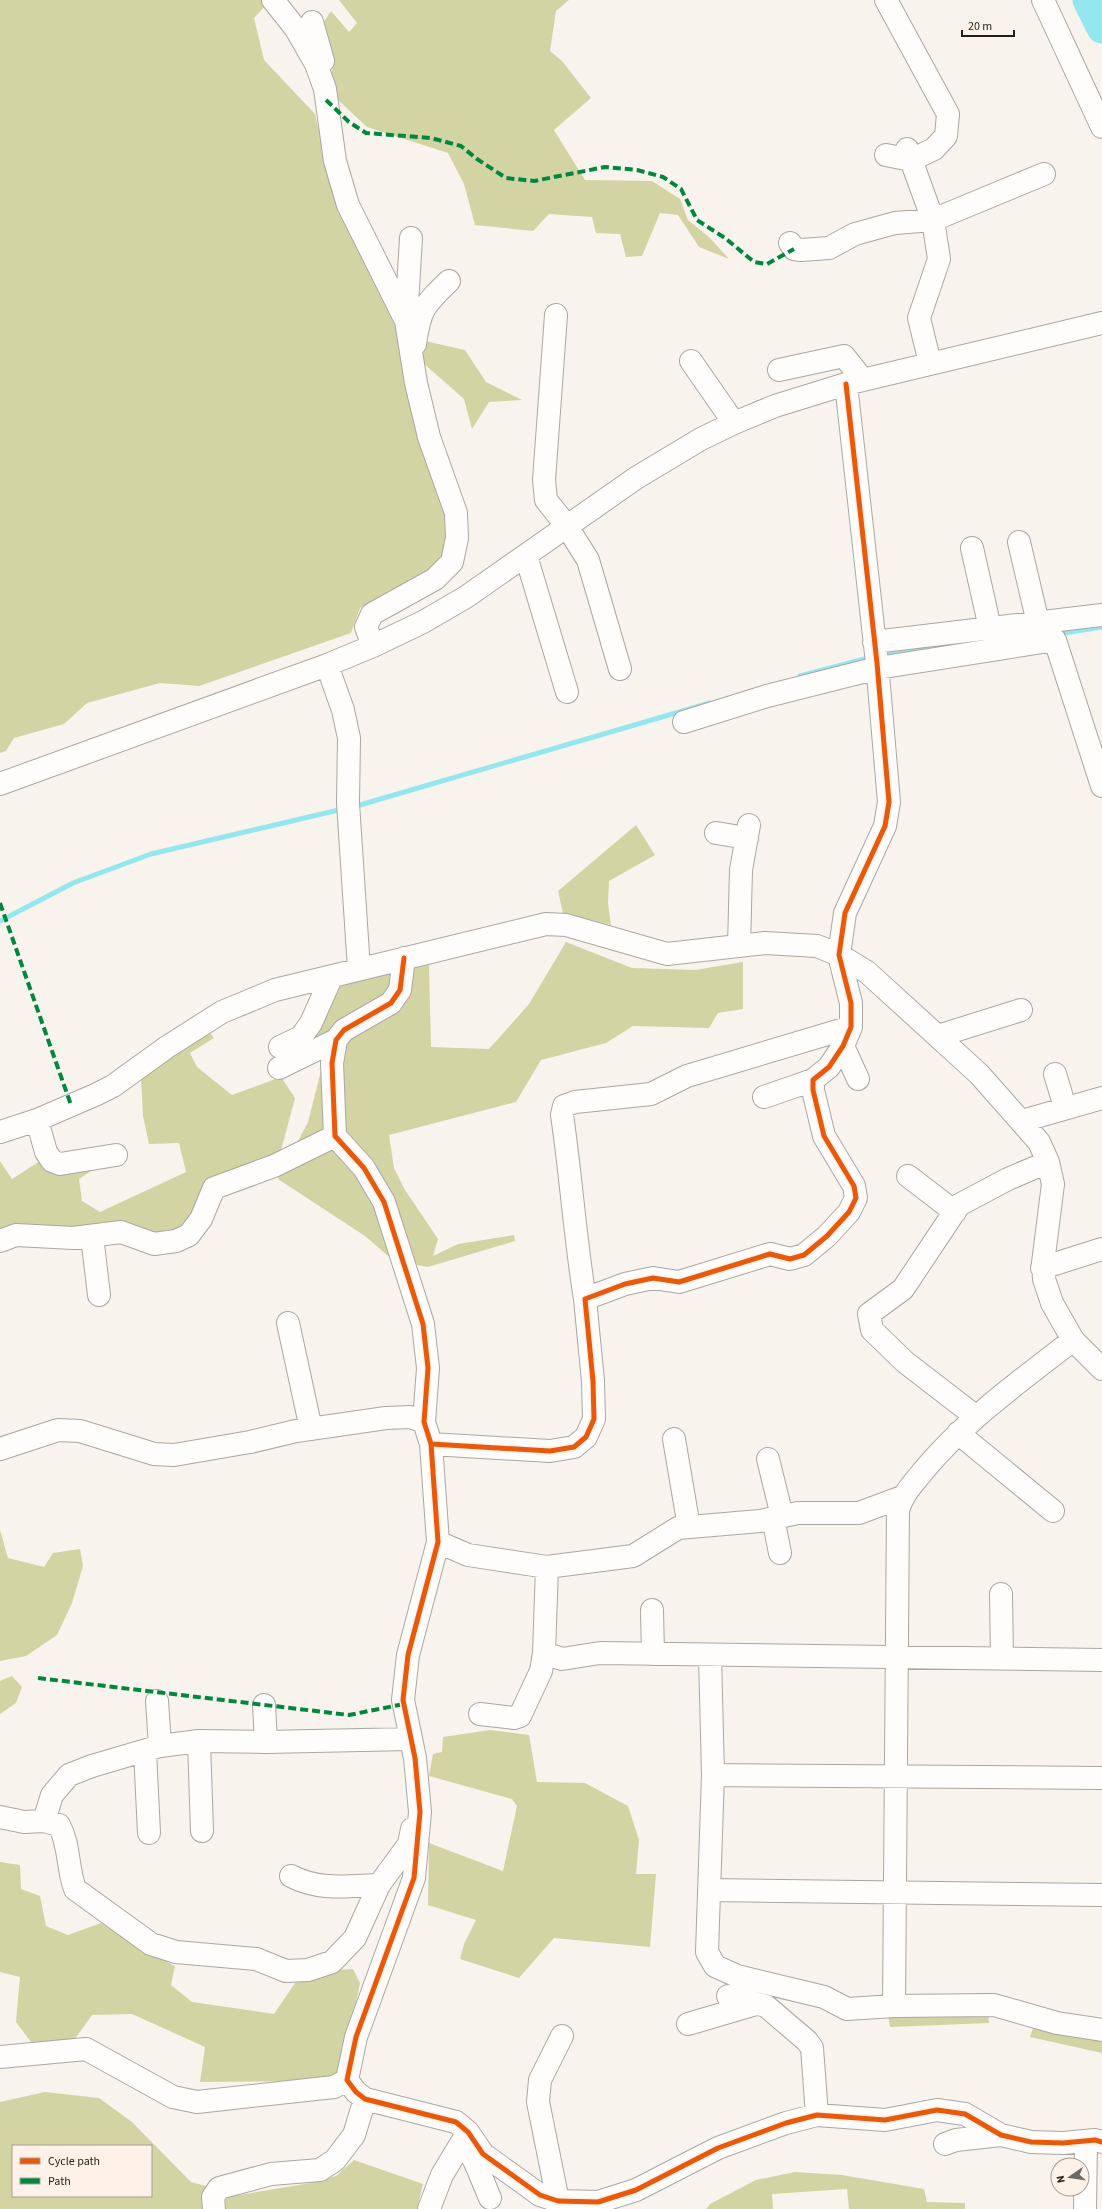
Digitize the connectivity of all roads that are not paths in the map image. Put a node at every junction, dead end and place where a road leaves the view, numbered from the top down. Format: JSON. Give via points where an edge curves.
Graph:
{"nodes":[{"id":1,"x":273,"y":0,"type":"edge"},
{"id":2,"x":886,"y":0,"type":"edge"},
{"id":3,"x":1043,"y":0,"type":"edge"},
{"id":4,"x":312,"y":22,"type":"dead end"},
{"id":5,"x":321,"y":79,"type":"junction"},
{"id":6,"x":1102,"y":127,"type":"edge"},
{"id":7,"x":909,"y":154,"type":"junction"},
{"id":8,"x":886,"y":155,"type":"dead end"},
{"id":9,"x":1044,"y":174,"type":"dead end"},
{"id":10,"x":933,"y":220,"type":"junction"},
{"id":11,"x":411,"y":238,"type":"dead end"},
{"id":12,"x":790,"y":243,"type":"dead end"},
{"id":13,"x":449,"y":281,"type":"dead end"},
{"id":14,"x":556,"y":315,"type":"dead end"},
{"id":15,"x":406,"y":320,"type":"junction"},
{"id":16,"x":1102,"y":324,"type":"edge"},
{"id":17,"x":412,"y":361,"type":"junction"},
{"id":18,"x":691,"y":361,"type":"dead end"},
{"id":19,"x":930,"y":363,"type":"junction"},
{"id":20,"x":779,"y":370,"type":"dead end"},
{"id":21,"x":854,"y":382,"type":"junction"},
{"id":22,"x":734,"y":423,"type":"junction"},
{"id":23,"x":566,"y":525,"type":"junction"},
{"id":24,"x":1019,"y":542,"type":"dead end"},
{"id":25,"x":972,"y":548,"type":"dead end"},
{"id":26,"x":526,"y":556,"type":"junction"},
{"id":27,"x":1102,"y":615,"type":"edge"},
{"id":28,"x":1038,"y":623,"type":"junction"},
{"id":29,"x":990,"y":628,"type":"junction"},
{"id":30,"x":373,"y":646,"type":"junction"},
{"id":31,"x":876,"y":655,"type":"junction"},
{"id":32,"x":327,"y":665,"type":"junction"},
{"id":33,"x":620,"y":670,"type":"dead end"},
{"id":34,"x":567,"y":692,"type":"dead end"},
{"id":35,"x":684,"y":722,"type":"dead end"},
{"id":36,"x":0,"y":784,"type":"edge"},
{"id":37,"x":1102,"y":786,"type":"edge"},
{"id":38,"x":716,"y":833,"type":"dead end"},
{"id":39,"x":739,"y":946,"type":"junction"},
{"id":40,"x":839,"y":955,"type":"junction"},
{"id":41,"x":404,"y":958,"type":"junction"},
{"id":42,"x":359,"y":969,"type":"junction"},
{"id":43,"x":331,"y":978,"type":"junction"},
{"id":44,"x":1021,"y":1010,"type":"dead end"},
{"id":45,"x":847,"y":1036,"type":"junction"},
{"id":46,"x":938,"y":1036,"type":"junction"},
{"id":47,"x":336,"y":1040,"type":"junction"},
{"id":48,"x":280,"y":1047,"type":"dead end"},
{"id":49,"x":278,"y":1068,"type":"dead end"},
{"id":50,"x":1055,"y":1074,"type":"dead end"},
{"id":51,"x":858,"y":1079,"type":"dead end"},
{"id":52,"x":813,"y":1080,"type":"junction"},
{"id":53,"x":764,"y":1097,"type":"dead end"},
{"id":54,"x":1102,"y":1098,"type":"edge"},
{"id":55,"x":1065,"y":1107,"type":"junction"},
{"id":56,"x":37,"y":1120,"type":"junction"},
{"id":57,"x":1022,"y":1121,"type":"junction"},
{"id":58,"x":0,"y":1132,"type":"edge"},
{"id":59,"x":335,"y":1136,"type":"junction"},
{"id":60,"x":116,"y":1155,"type":"dead end"},
{"id":61,"x":1048,"y":1162,"type":"junction"},
{"id":62,"x":908,"y":1176,"type":"dead end"},
{"id":63,"x":955,"y":1212,"type":"junction"},
{"id":64,"x":88,"y":1236,"type":"junction"},
{"id":65,"x":0,"y":1241,"type":"edge"},
{"id":66,"x":1102,"y":1249,"type":"edge"},
{"id":67,"x":1042,"y":1268,"type":"junction"},
{"id":68,"x":94,"y":1289,"type":"dead end"},
{"id":69,"x":585,"y":1299,"type":"junction"},
{"id":70,"x":288,"y":1323,"type":"dead end"},
{"id":71,"x":1073,"y":1340,"type":"junction"},
{"id":72,"x":1102,"y":1369,"type":"edge"},
{"id":73,"x":975,"y":1416,"type":"junction"},
{"id":74,"x":424,"y":1422,"type":"junction"},
{"id":75,"x":311,"y":1429,"type":"junction"},
{"id":76,"x":958,"y":1433,"type":"junction"},
{"id":77,"x":674,"y":1440,"type":"dead end"},
{"id":78,"x":431,"y":1444,"type":"junction"},
{"id":79,"x":0,"y":1449,"type":"edge"},
{"id":80,"x":768,"y":1459,"type":"dead end"},
{"id":81,"x":902,"y":1497,"type":"junction"},
{"id":82,"x":1053,"y":1511,"type":"dead end"},
{"id":83,"x":778,"y":1517,"type":"junction"},
{"id":84,"x":689,"y":1527,"type":"junction"},
{"id":85,"x":438,"y":1542,"type":"junction"},
{"id":86,"x":780,"y":1553,"type":"dead end"},
{"id":87,"x":547,"y":1567,"type":"junction"},
{"id":88,"x":1001,"y":1594,"type":"dead end"},
{"id":89,"x":652,"y":1610,"type":"dead end"},
{"id":90,"x":544,"y":1654,"type":"junction"},
{"id":91,"x":653,"y":1654,"type":"junction"},
{"id":92,"x":710,"y":1655,"type":"junction"},
{"id":93,"x":898,"y":1659,"type":"junction"},
{"id":94,"x":1002,"y":1660,"type":"junction"},
{"id":95,"x":1102,"y":1660,"type":"edge"},
{"id":96,"x":157,"y":1700,"type":"dead end"},
{"id":97,"x":264,"y":1706,"type":"dead end"},
{"id":98,"x":480,"y":1714,"type":"dead end"},
{"id":99,"x":410,"y":1739,"type":"junction"},
{"id":100,"x":199,"y":1741,"type":"junction"},
{"id":101,"x":266,"y":1742,"type":"junction"},
{"id":102,"x":153,"y":1748,"type":"junction"},
{"id":103,"x":713,"y":1775,"type":"junction"},
{"id":104,"x":896,"y":1776,"type":"junction"},
{"id":105,"x":1102,"y":1778,"type":"edge"},
{"id":106,"x":420,"y":1812,"type":"junction"},
{"id":107,"x":0,"y":1817,"type":"edge"},
{"id":108,"x":44,"y":1821,"type":"junction"},
{"id":109,"x":202,"y":1831,"type":"dead end"},
{"id":110,"x":149,"y":1833,"type":"dead end"},
{"id":111,"x":291,"y":1876,"type":"dead end"},
{"id":112,"x":379,"y":1885,"type":"junction"},
{"id":113,"x":710,"y":1890,"type":"junction"},
{"id":114,"x":895,"y":1893,"type":"junction"},
{"id":115,"x":1102,"y":1895,"type":"edge"},
{"id":116,"x":728,"y":1996,"type":"dead end"},
{"id":117,"x":756,"y":2003,"type":"junction"},
{"id":118,"x":894,"y":2006,"type":"junction"},
{"id":119,"x":688,"y":2024,"type":"dead end"},
{"id":120,"x":1102,"y":2030,"type":"edge"},
{"id":121,"x":562,"y":2036,"type":"dead end"},
{"id":122,"x":0,"y":2057,"type":"edge"},
{"id":123,"x":347,"y":2080,"type":"junction"},
{"id":124,"x":365,"y":2098,"type":"junction"},
{"id":125,"x":817,"y":2115,"type":"junction"},
{"id":126,"x":1001,"y":2135,"type":"junction"},
{"id":127,"x":466,"y":2137,"type":"junction"},
{"id":128,"x":1094,"y":2142,"type":"edge"},
{"id":129,"x":945,"y":2144,"type":"dead end"},
{"id":130,"x":490,"y":2198,"type":"dead end"},
{"id":131,"x":558,"y":2201,"type":"junction"},
{"id":132,"x":214,"y":2209,"type":"edge"},
{"id":133,"x":429,"y":2209,"type":"edge"},
{"id":134,"x":1085,"y":2209,"type":"edge"}],
"edges":[{"from":1,"to":5,"type":"street","via":[[296,29],[316,64]]},
{"from":2,"to":7,"type":"street","via":[[948,114],[946,136],[934,149]]},
{"from":3,"to":6,"type":"street"},
{"from":4,"to":5,"type":"street","via":[[322,52],[324,70]]},
{"from":5,"to":15,"type":"street","via":[[325,89],[335,161],[348,205]]},
{"from":7,"to":8,"type":"street"},
{"from":7,"to":10,"type":"street"},
{"from":9,"to":10,"type":"street"},
{"from":10,"to":12,"type":"street","via":[[894,223],[855,234],[829,248],[801,250],[794,249]]},
{"from":10,"to":19,"type":"street","via":[[939,259],[919,318]]},
{"from":11,"to":15,"type":"street"},
{"from":13,"to":17,"type":"street","via":[[429,300],[419,318]]},
{"from":14,"to":23,"type":"street","via":[[544,480],[546,500]]},
{"from":15,"to":17,"type":"street"},
{"from":16,"to":19,"type":"street"},
{"from":17,"to":30,"type":"street","via":[[429,437],[456,513],[457,538],[452,562],[435,579],[372,614],[366,627]]},
{"from":18,"to":22,"type":"street"},
{"from":19,"to":21,"type":"street"},
{"from":20,"to":21,"type":"street","via":[[844,356]]},
{"from":21,"to":22,"type":"street","via":[[781,404]]},
{"from":21,"to":31,"type":"street"},
{"from":22,"to":23,"type":"street","via":[[665,460]]},
{"from":23,"to":26,"type":"street"},
{"from":23,"to":33,"type":"street","via":[[588,560]]},
{"from":24,"to":28,"type":"street"},
{"from":25,"to":29,"type":"street"},
{"from":26,"to":30,"type":"street","via":[[466,597],[423,622]]},
{"from":26,"to":34,"type":"street"},
{"from":27,"to":28,"type":"street"},
{"from":28,"to":29,"type":"street"},
{"from":29,"to":31,"type":"street"},
{"from":30,"to":32,"type":"street"},
{"from":31,"to":35,"type":"street","via":[[767,696]]},
{"from":31,"to":37,"type":"street","via":[[1055,640]]},
{"from":31,"to":40,"type":"street","via":[[889,802],[885,826],[845,914]]},
{"from":32,"to":36,"type":"street"},
{"from":32,"to":42,"type":"street","via":[[343,710],[349,738],[348,809]]},
{"from":38,"to":39,"type":"street","via":[[748,831],[741,870]]},
{"from":39,"to":40,"type":"street","via":[[765,943],[817,946]]},
{"from":39,"to":41,"type":"street","via":[[667,954],[566,925],[546,924]]},
{"from":40,"to":45,"type":"street","via":[[851,1003]]},
{"from":40,"to":46,"type":"street","via":[[868,972]]},
{"from":41,"to":42,"type":"street"},
{"from":41,"to":47,"type":"street","via":[[400,990],[391,1003],[344,1030]]},
{"from":42,"to":43,"type":"street"},
{"from":43,"to":48,"type":"street","via":[[311,1024],[301,1037]]},
{"from":43,"to":56,"type":"street","via":[[275,990],[222,1012],[167,1046],[113,1086]]},
{"from":44,"to":46,"type":"street"},
{"from":45,"to":51,"type":"street"},
{"from":45,"to":52,"type":"street","via":[[829,1068]]},
{"from":45,"to":69,"type":"street","via":[[687,1076],[651,1094],[575,1102],[564,1106],[562,1115],[572,1178],[576,1241]]},
{"from":46,"to":57,"type":"street","via":[[979,1074]]},
{"from":47,"to":49,"type":"street"},
{"from":47,"to":59,"type":"street","via":[[332,1063]]},
{"from":50,"to":55,"type":"street"},
{"from":52,"to":53,"type":"street"},
{"from":52,"to":69,"type":"street","via":[[824,1136],[854,1186],[856,1198],[849,1212],[827,1236],[804,1255],[790,1259],[770,1254],[680,1282],[653,1278],[625,1284]]},
{"from":54,"to":55,"type":"street"},
{"from":55,"to":57,"type":"street"},
{"from":56,"to":58,"type":"street"},
{"from":56,"to":60,"type":"street","via":[[46,1152],[52,1161],[60,1164]]},
{"from":57,"to":61,"type":"street","via":[[1039,1142]]},
{"from":59,"to":64,"type":"street","via":[[274,1166],[214,1188],[201,1219],[189,1235],[176,1241],[154,1244],[121,1232]]},
{"from":59,"to":74,"type":"street","via":[[364,1168],[384,1202],[423,1324],[428,1368]]},
{"from":61,"to":63,"type":"street","via":[[1008,1179],[959,1206]]},
{"from":61,"to":67,"type":"street","via":[[1053,1184]]},
{"from":62,"to":63,"type":"street"},
{"from":63,"to":73,"type":"street","via":[[903,1289],[868,1314],[872,1330],[905,1362]]},
{"from":64,"to":65,"type":"street","via":[[73,1238],[16,1235]]},
{"from":64,"to":68,"type":"street"},
{"from":66,"to":67,"type":"street"},
{"from":67,"to":71,"type":"street","via":[[1052,1302]]},
{"from":69,"to":78,"type":"street","via":[[594,1419],[586,1437],[574,1447],[550,1451]]},
{"from":70,"to":75,"type":"street"},
{"from":71,"to":72,"type":"street"},
{"from":71,"to":73,"type":"street"},
{"from":73,"to":76,"type":"street"},
{"from":74,"to":75,"type":"street","via":[[402,1417]]},
{"from":74,"to":78,"type":"street"},
{"from":75,"to":79,"type":"street","via":[[174,1455],[154,1454],[80,1431],[58,1430]]},
{"from":76,"to":81,"type":"street"},
{"from":76,"to":82,"type":"street"},
{"from":77,"to":84,"type":"street"},
{"from":78,"to":85,"type":"street"},
{"from":80,"to":83,"type":"street"},
{"from":81,"to":83,"type":"street","via":[[859,1513],[798,1513]]},
{"from":81,"to":93,"type":"street","via":[[898,1510]]},
{"from":83,"to":84,"type":"street"},
{"from":83,"to":86,"type":"street"},
{"from":84,"to":87,"type":"street","via":[[678,1528],[633,1556]]},
{"from":85,"to":87,"type":"street","via":[[468,1555]]},
{"from":85,"to":99,"type":"street","via":[[408,1655],[403,1700]]},
{"from":87,"to":90,"type":"street"},
{"from":88,"to":94,"type":"street"},
{"from":89,"to":91,"type":"street"},
{"from":90,"to":91,"type":"street","via":[[562,1659],[600,1653]]},
{"from":90,"to":98,"type":"street","via":[[542,1671],[520,1716],[514,1718]]},
{"from":91,"to":92,"type":"street"},
{"from":92,"to":93,"type":"street"},
{"from":92,"to":103,"type":"street"},
{"from":93,"to":94,"type":"street"},
{"from":93,"to":104,"type":"street"},
{"from":94,"to":95,"type":"street"},
{"from":96,"to":102,"type":"street"},
{"from":97,"to":101,"type":"street"},
{"from":99,"to":101,"type":"street"},
{"from":99,"to":106,"type":"street","via":[[415,1758]]},
{"from":100,"to":101,"type":"street"},
{"from":100,"to":102,"type":"street"},
{"from":100,"to":109,"type":"street"},
{"from":102,"to":108,"type":"street","via":[[69,1775],[52,1795]]},
{"from":102,"to":110,"type":"street"},
{"from":103,"to":104,"type":"street"},
{"from":103,"to":113,"type":"street"},
{"from":104,"to":105,"type":"street"},
{"from":104,"to":114,"type":"street"},
{"from":106,"to":112,"type":"street","via":[[413,1825],[409,1844]]},
{"from":106,"to":123,"type":"street","via":[[414,1878],[356,2037]]},
{"from":107,"to":108,"type":"street","via":[[24,1822]]},
{"from":108,"to":112,"type":"street","via":[[59,1825],[65,1836],[71,1879],[75,1889],[151,1944],[176,1952],[256,1959],[286,1971],[308,1970],[332,1962],[355,1938]]},
{"from":111,"to":112,"type":"street","via":[[305,1884],[322,1887]]},
{"from":113,"to":114,"type":"street"},
{"from":113,"to":118,"type":"street","via":[[707,1952],[715,1966],[737,1976],[824,1997],[847,2010]]},
{"from":114,"to":115,"type":"street"},
{"from":114,"to":118,"type":"street"},
{"from":116,"to":117,"type":"street"},
{"from":117,"to":119,"type":"street"},
{"from":117,"to":125,"type":"street","via":[[766,2006],[812,2048]]},
{"from":118,"to":120,"type":"street","via":[[994,2005],[1057,2023]]},
{"from":121,"to":131,"type":"street","via":[[540,2080],[538,2102]]},
{"from":122,"to":123,"type":"street","via":[[86,2049],[173,2097],[197,2102],[334,2087]]},
{"from":123,"to":124,"type":"street","via":[[356,2092]]},
{"from":124,"to":127,"type":"street","via":[[456,2122]]},
{"from":124,"to":132,"type":"street","via":[[354,2135],[335,2160],[320,2170],[271,2174],[219,2188],[213,2197]]},
{"from":125,"to":126,"type":"street","via":[[885,2120],[937,2110],[965,2114]]},
{"from":125,"to":131,"type":"street","via":[[786,2122],[718,2148],[636,2190],[598,2202]]},
{"from":126,"to":128,"type":"street","via":[[1031,2142]]},
{"from":126,"to":129,"type":"street","via":[[956,2140]]},
{"from":127,"to":130,"type":"street"},
{"from":127,"to":131,"type":"street","via":[[483,2154],[540,2195]]},
{"from":127,"to":133,"type":"street","via":[[442,2175]]},
{"from":128,"to":134,"type":"street"}]}
